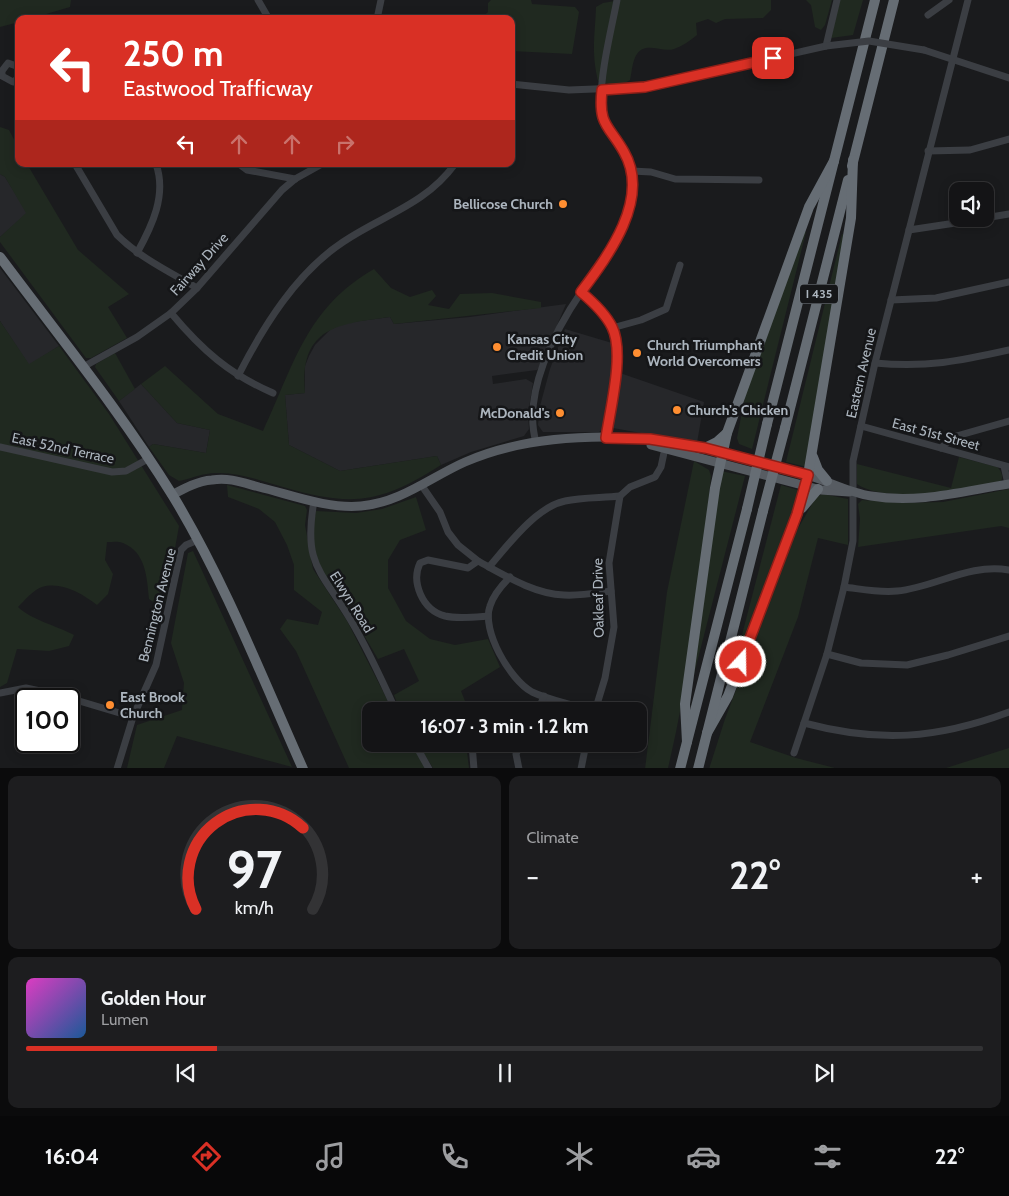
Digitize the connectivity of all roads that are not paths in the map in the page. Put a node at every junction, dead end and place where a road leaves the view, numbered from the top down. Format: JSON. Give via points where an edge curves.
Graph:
{"nodes":[{"id":1,"x":258,"y":0,"type":"edge"},
{"id":2,"x":381,"y":0,"type":"edge"},
{"id":3,"x":617,"y":0,"type":"edge"},
{"id":4,"x":837,"y":0,"type":"edge"},
{"id":5,"x":875,"y":0,"type":"edge"},
{"id":6,"x":894,"y":0,"type":"edge"},
{"id":7,"x":950,"y":0,"type":"edge"},
{"id":8,"x":968,"y":0,"type":"edge"},
{"id":9,"x":267,"y":15,"type":"edge"},
{"id":10,"x":378,"y":15,"type":"edge"},
{"id":11,"x":928,"y":15,"type":"dead end"},
{"id":12,"x":826,"y":46,"type":"junction"},
{"id":13,"x":954,"y":60,"type":"junction"},
{"id":14,"x":15,"y":66,"type":"edge"},
{"id":15,"x":1009,"y":78,"type":"edge"},
{"id":16,"x":15,"y":81,"type":"edge"},
{"id":17,"x":515,"y":84,"type":"edge"},
{"id":18,"x":602,"y":90,"type":"junction"},
{"id":19,"x":1009,"y":139,"type":"edge"},
{"id":20,"x":928,"y":151,"type":"junction"},
{"id":21,"x":834,"y":160,"type":"junction"},
{"id":22,"x":853,"y":160,"type":"junction"},
{"id":23,"x":77,"y":167,"type":"edge"},
{"id":24,"x":157,"y":167,"type":"edge"},
{"id":25,"x":243,"y":167,"type":"edge"},
{"id":26,"x":317,"y":167,"type":"edge"},
{"id":27,"x":452,"y":167,"type":"edge"},
{"id":28,"x":632,"y":171,"type":"junction"},
{"id":29,"x":295,"y":179,"type":"junction"},
{"id":30,"x":759,"y":180,"type":"dead end"},
{"id":31,"x":1009,"y":214,"type":"edge"},
{"id":32,"x":994,"y":216,"type":"edge"},
{"id":33,"x":949,"y":224,"type":"edge"},
{"id":34,"x":909,"y":230,"type":"junction"},
{"id":35,"x":137,"y":253,"type":"junction"},
{"id":36,"x":0,"y":257,"type":"edge"},
{"id":37,"x":680,"y":265,"type":"dead end"},
{"id":38,"x":1009,"y":282,"type":"edge"},
{"id":39,"x":198,"y":288,"type":"junction"},
{"id":40,"x":581,"y":292,"type":"junction"},
{"id":41,"x":891,"y":300,"type":"junction"},
{"id":42,"x":171,"y":313,"type":"junction"},
{"id":43,"x":612,"y":328,"type":"junction"},
{"id":44,"x":1009,"y":350,"type":"edge"},
{"id":45,"x":875,"y":364,"type":"junction"},
{"id":46,"x":84,"y":367,"type":"junction"},
{"id":47,"x":238,"y":376,"type":"junction"},
{"id":48,"x":273,"y":393,"type":"dead end"},
{"id":49,"x":1009,"y":421,"type":"edge"},
{"id":50,"x":861,"y":426,"type":"junction"},
{"id":51,"x":727,"y":434,"type":"junction"},
{"id":52,"x":606,"y":438,"type":"junction"},
{"id":53,"x":633,"y":439,"type":"junction"},
{"id":54,"x":536,"y":442,"type":"junction"},
{"id":55,"x":0,"y":447,"type":"edge"},
{"id":56,"x":665,"y":448,"type":"junction"},
{"id":57,"x":705,"y":448,"type":"junction"},
{"id":58,"x":940,"y":448,"type":"junction"},
{"id":59,"x":723,"y":452,"type":"junction"},
{"id":60,"x":812,"y":456,"type":"junction"},
{"id":61,"x":148,"y":460,"type":"junction"},
{"id":62,"x":720,"y":464,"type":"junction"},
{"id":63,"x":1006,"y":466,"type":"edge"},
{"id":64,"x":806,"y":481,"type":"junction"},
{"id":65,"x":827,"y":481,"type":"junction"},
{"id":66,"x":1008,"y":484,"type":"edge"},
{"id":67,"x":422,"y":486,"type":"junction"},
{"id":68,"x":818,"y":489,"type":"junction"},
{"id":69,"x":852,"y":492,"type":"junction"},
{"id":70,"x":172,"y":495,"type":"junction"},
{"id":71,"x":620,"y":496,"type":"junction"},
{"id":72,"x":314,"y":501,"type":"junction"},
{"id":73,"x":797,"y":514,"type":"junction"},
{"id":74,"x":198,"y":540,"type":"junction"},
{"id":75,"x":478,"y":561,"type":"junction"},
{"id":76,"x":489,"y":567,"type":"junction"},
{"id":77,"x":1009,"y":570,"type":"edge"},
{"id":78,"x":510,"y":577,"type":"junction"},
{"id":79,"x":844,"y":587,"type":"junction"},
{"id":80,"x":611,"y":591,"type":"junction"},
{"id":81,"x":488,"y":616,"type":"junction"},
{"id":82,"x":1009,"y":636,"type":"edge"},
{"id":83,"x":827,"y":654,"type":"junction"},
{"id":84,"x":0,"y":693,"type":"edge"},
{"id":85,"x":544,"y":696,"type":"junction"},
{"id":86,"x":392,"y":702,"type":"edge"},
{"id":87,"x":542,"y":702,"type":"edge"},
{"id":88,"x":563,"y":702,"type":"edge"},
{"id":89,"x":597,"y":702,"type":"edge"},
{"id":90,"x":1009,"y":712,"type":"edge"},
{"id":91,"x":133,"y":717,"type":"junction"},
{"id":92,"x":804,"y":723,"type":"junction"},
{"id":93,"x":707,"y":733,"type":"junction"},
{"id":94,"x":687,"y":742,"type":"junction"},
{"id":95,"x":420,"y":752,"type":"edge"},
{"id":96,"x":473,"y":752,"type":"edge"},
{"id":97,"x":517,"y":752,"type":"edge"},
{"id":98,"x":584,"y":752,"type":"edge"},
{"id":99,"x":794,"y":753,"type":"dead end"},
{"id":100,"x":118,"y":768,"type":"edge"},
{"id":101,"x":303,"y":768,"type":"edge"},
{"id":102,"x":429,"y":768,"type":"edge"},
{"id":103,"x":474,"y":768,"type":"edge"},
{"id":104,"x":519,"y":768,"type":"edge"},
{"id":105,"x":581,"y":768,"type":"edge"},
{"id":106,"x":680,"y":768,"type":"edge"},
{"id":107,"x":698,"y":768,"type":"edge"}],
"edges":[{"from":1,"to":9,"type":"street"},
{"from":2,"to":10,"type":"street"},
{"from":3,"to":18,"type":"street"},
{"from":4,"to":12,"type":"street"},
{"from":5,"to":21,"type":"highway","number":"I 435"},
{"from":6,"to":22,"type":"highway","number":"I 435"},
{"from":7,"to":11,"type":"street"},
{"from":8,"to":13,"type":"street","name":"Eastern Avenue"},
{"from":12,"to":13,"type":"street","bridge":true,"via":[[869,41],[924,50]]},
{"from":12,"to":18,"type":"street","via":[[662,84]]},
{"from":13,"to":15,"type":"street"},
{"from":13,"to":20,"type":"street","name":"Eastern Avenue"},
{"from":14,"to":16,"type":"street","via":[[8,63],[2,71],[6,80]]},
{"from":17,"to":18,"type":"street"},
{"from":18,"to":28,"type":"street","via":[[603,118]]},
{"from":19,"to":20,"type":"street","via":[[970,150]]},
{"from":20,"to":34,"type":"street","name":"Eastern Avenue"},
{"from":21,"to":51,"type":"highway","via":[[810,207]]},
{"from":21,"to":94,"type":"highway","number":"I 435","bridge":true},
{"from":22,"to":60,"type":"highway","via":[[851,218]]},
{"from":22,"to":93,"type":"highway","number":"I 435","bridge":true},
{"from":23,"to":35,"type":"street","via":[[117,235]]},
{"from":24,"to":35,"type":"street","via":[[159,201]]},
{"from":25,"to":29,"type":"street"},
{"from":26,"to":29,"type":"street","name":"Fairway Drive"},
{"from":27,"to":47,"type":"street","via":[[417,201],[345,240],[314,265],[274,313]]},
{"from":28,"to":30,"type":"street","via":[[675,179]]},
{"from":28,"to":40,"type":"street","via":[[632,192],[617,240]]},
{"from":29,"to":39,"type":"street","name":"Fairway Drive","via":[[245,231]]},
{"from":31,"to":32,"type":"street"},
{"from":33,"to":34,"type":"street"},
{"from":34,"to":41,"type":"street","name":"Eastern Avenue"},
{"from":35,"to":39,"type":"street"},
{"from":36,"to":46,"type":"highway"},
{"from":37,"to":43,"type":"street","via":[[666,309]]},
{"from":38,"to":41,"type":"street","via":[[936,298]]},
{"from":39,"to":42,"type":"street","name":"Fairway Drive"},
{"from":40,"to":43,"type":"street"},
{"from":40,"to":54,"type":"street","via":[[555,336],[537,387],[532,416]]},
{"from":41,"to":45,"type":"street","name":"Eastern Avenue"},
{"from":42,"to":46,"type":"street","name":"Fairway Drive"},
{"from":42,"to":47,"type":"street","via":[[207,352]]},
{"from":43,"to":52,"type":"street","via":[[616,364]]},
{"from":44,"to":45,"type":"street","via":[[939,365]]},
{"from":45,"to":50,"type":"street","name":"Eastern Avenue"},
{"from":46,"to":61,"type":"highway"},
{"from":47,"to":48,"type":"street"},
{"from":49,"to":58,"type":"street","via":[[953,438]]},
{"from":50,"to":58,"type":"street","name":"East 51st Street"},
{"from":50,"to":69,"type":"street","name":"Eastern Avenue","via":[[853,461]]},
{"from":51,"to":57,"type":"highway"},
{"from":51,"to":59,"type":"highway"},
{"from":52,"to":53,"type":"main road"},
{"from":52,"to":54,"type":"main road"},
{"from":53,"to":56,"type":"main road"},
{"from":53,"to":57,"type":"main road"},
{"from":54,"to":67,"type":"main road","via":[[504,448],[466,462]]},
{"from":55,"to":61,"type":"street","name":"East 52nd Terrace","via":[[112,472],[126,471]]},
{"from":56,"to":62,"type":"main road"},
{"from":56,"to":71,"type":"street","via":[[655,477],[630,487]]},
{"from":57,"to":59,"type":"main road"},
{"from":58,"to":63,"type":"street","name":"East 51st Street"},
{"from":59,"to":62,"type":"highway"},
{"from":59,"to":64,"type":"main road"},
{"from":60,"to":64,"type":"highway"},
{"from":60,"to":65,"type":"highway"},
{"from":61,"to":70,"type":"highway"},
{"from":62,"to":64,"type":"main road"},
{"from":62,"to":94,"type":"highway","via":[[685,704]]},
{"from":63,"to":66,"type":"street","name":"East 51st Street"},
{"from":64,"to":65,"type":"main road"},
{"from":64,"to":68,"type":"main road"},
{"from":64,"to":73,"type":"highway"},
{"from":65,"to":69,"type":"main road"},
{"from":66,"to":69,"type":"main road","via":[[918,499]]},
{"from":67,"to":72,"type":"main road","via":[[361,506]]},
{"from":67,"to":75,"type":"street","via":[[440,512],[448,532]]},
{"from":68,"to":69,"type":"main road"},
{"from":68,"to":73,"type":"highway"},
{"from":69,"to":79,"type":"street","name":"Eastern Avenue","via":[[853,541]]},
{"from":70,"to":72,"type":"main road","via":[[196,483],[225,479]]},
{"from":70,"to":74,"type":"highway"},
{"from":71,"to":76,"type":"street","via":[[553,505],[518,533]]},
{"from":71,"to":80,"type":"street","name":"Oakleaf Drive","via":[[609,563]]},
{"from":72,"to":86,"type":"street","name":"Elwyn Road","via":[[309,528],[317,569],[350,619]]},
{"from":73,"to":93,"type":"highway","via":[[728,696]]},
{"from":74,"to":91,"type":"street","name":"Bennington Avenue","via":[[181,550],[156,665]]},
{"from":74,"to":101,"type":"highway"},
{"from":75,"to":76,"type":"street"},
{"from":75,"to":81,"type":"street","via":[[468,568],[428,560],[420,562],[416,585],[424,601],[444,616]]},
{"from":76,"to":78,"type":"street"},
{"from":77,"to":79,"type":"street","via":[[976,569],[898,591]]},
{"from":78,"to":80,"type":"street","via":[[555,594]]},
{"from":78,"to":81,"type":"street","via":[[493,600]]},
{"from":79,"to":83,"type":"street","name":"Eastern Avenue"},
{"from":80,"to":89,"type":"street","name":"Oakleaf Drive","via":[[614,627]]},
{"from":81,"to":85,"type":"street","via":[[497,648],[506,665],[521,684]]},
{"from":82,"to":83,"type":"street","via":[[948,656],[907,665],[861,663]]},
{"from":83,"to":92,"type":"street","name":"Eastern Avenue"},
{"from":84,"to":91,"type":"street","via":[[26,688]]},
{"from":85,"to":87,"type":"street"},
{"from":85,"to":88,"type":"street"},
{"from":90,"to":92,"type":"street","via":[[964,727],[916,736],[866,736]]},
{"from":91,"to":100,"type":"street","name":"Bennington Avenue"},
{"from":92,"to":99,"type":"street","name":"Eastern Avenue"},
{"from":93,"to":107,"type":"highway","number":"I 435"},
{"from":94,"to":106,"type":"highway","number":"I 435"},
{"from":95,"to":102,"type":"street"},
{"from":96,"to":103,"type":"street"},
{"from":97,"to":104,"type":"street"},
{"from":98,"to":105,"type":"street"}]}
